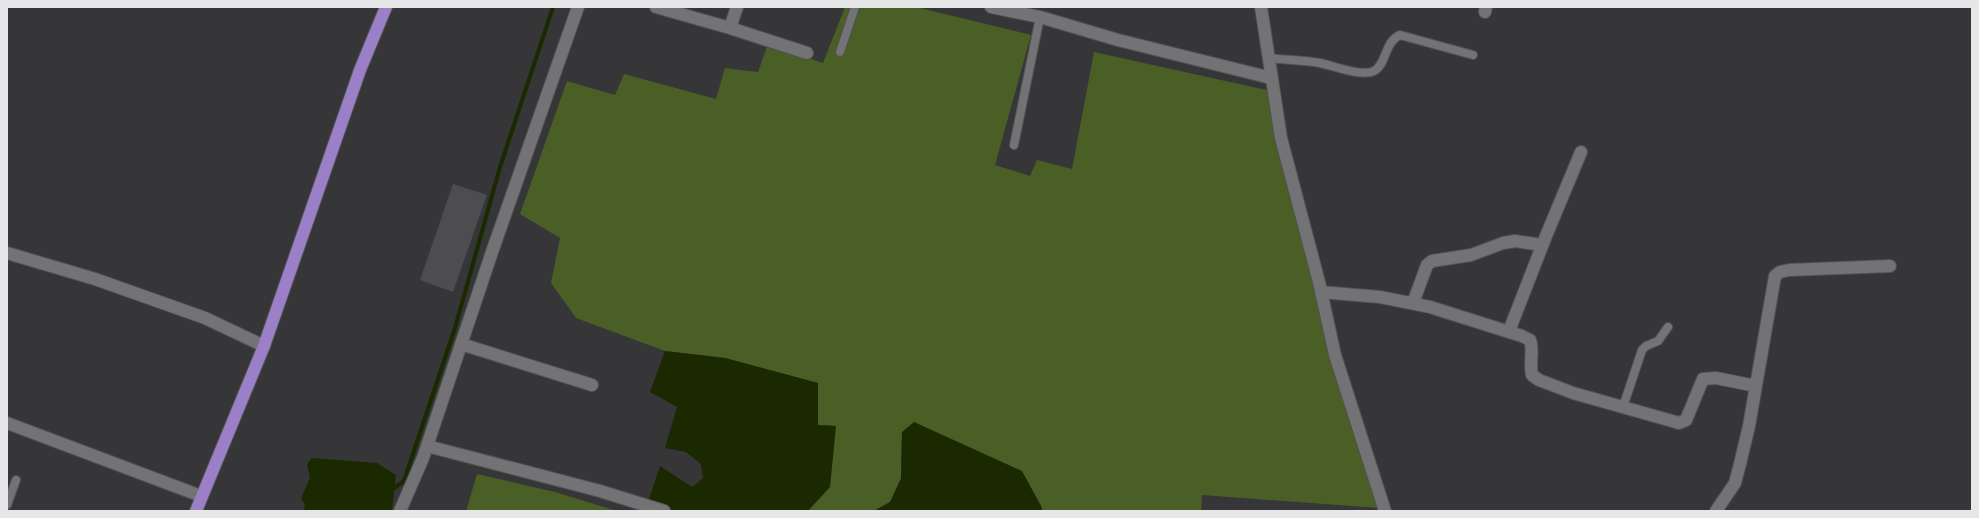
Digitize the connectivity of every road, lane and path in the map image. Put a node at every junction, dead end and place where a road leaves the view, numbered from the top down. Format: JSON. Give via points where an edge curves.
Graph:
{"nodes":[{"id":1,"x":386,"y":7,"type":"edge"},
{"id":2,"x":578,"y":7,"type":"edge"},
{"id":3,"x":656,"y":7,"type":"edge"},
{"id":4,"x":737,"y":7,"type":"edge"},
{"id":5,"x":855,"y":7,"type":"edge"},
{"id":6,"x":991,"y":7,"type":"edge"},
{"id":7,"x":1261,"y":7,"type":"edge"},
{"id":8,"x":1040,"y":16,"type":"junction"},
{"id":9,"x":730,"y":28,"type":"junction"},
{"id":10,"x":840,"y":52,"type":"dead end"},
{"id":11,"x":807,"y":53,"type":"dead end"},
{"id":12,"x":1473,"y":55,"type":"dead end"},
{"id":13,"x":1268,"y":58,"type":"junction"},
{"id":14,"x":1271,"y":78,"type":"junction"},
{"id":15,"x":1014,"y":145,"type":"dead end"},
{"id":16,"x":1582,"y":152,"type":"dead end"},
{"id":17,"x":1542,"y":245,"type":"junction"},
{"id":18,"x":7,"y":253,"type":"edge"},
{"id":19,"x":1890,"y":266,"type":"dead end"},
{"id":20,"x":1321,"y":292,"type":"junction"},
{"id":21,"x":1413,"y":304,"type":"junction"},
{"id":22,"x":1668,"y":327,"type":"dead end"},
{"id":23,"x":1509,"y":331,"type":"junction"},
{"id":24,"x":461,"y":344,"type":"junction"},
{"id":25,"x":264,"y":346,"type":"junction"},
{"id":26,"x":592,"y":385,"type":"dead end"},
{"id":27,"x":1756,"y":386,"type":"junction"},
{"id":28,"x":1623,"y":407,"type":"junction"},
{"id":29,"x":7,"y":423,"type":"edge"},
{"id":30,"x":427,"y":446,"type":"junction"},
{"id":31,"x":16,"y":480,"type":"dead end"},
{"id":32,"x":201,"y":496,"type":"junction"},
{"id":33,"x":7,"y":505,"type":"edge"},
{"id":34,"x":196,"y":511,"type":"edge"},
{"id":35,"x":400,"y":511,"type":"edge"},
{"id":36,"x":664,"y":511,"type":"edge"},
{"id":37,"x":1385,"y":511,"type":"edge"},
{"id":38,"x":1716,"y":511,"type":"edge"}],
"edges":[{"from":1,"to":25,"type":"main road","via":[[360,70]]},
{"from":2,"to":24,"type":"street"},
{"from":3,"to":9,"type":"street"},
{"from":4,"to":9,"type":"street"},
{"from":5,"to":10,"type":"lane"},
{"from":6,"to":8,"type":"street"},
{"from":7,"to":13,"type":"street"},
{"from":8,"to":14,"type":"street","via":[[1118,40]]},
{"from":8,"to":15,"type":"lane"},
{"from":9,"to":11,"type":"street"},
{"from":12,"to":13,"type":"lane","via":[[1400,34],[1389,43],[1376,70],[1369,73],[1320,63]]},
{"from":13,"to":14,"type":"street"},
{"from":14,"to":20,"type":"street","via":[[1281,138]]},
{"from":16,"to":17,"type":"street"},
{"from":17,"to":21,"type":"street","via":[[1515,241],[1471,255],[1432,261],[1427,266]]},
{"from":17,"to":23,"type":"street"},
{"from":18,"to":25,"type":"street","via":[[94,279],[205,318]]},
{"from":19,"to":27,"type":"street","via":[[1789,270],[1775,276]]},
{"from":20,"to":21,"type":"street","via":[[1380,297]]},
{"from":20,"to":37,"type":"street","via":[[1335,356]]},
{"from":21,"to":23,"type":"street"},
{"from":22,"to":28,"type":"lane","via":[[1658,341],[1642,350]]},
{"from":23,"to":28,"type":"street","via":[[1530,340],[1531,371],[1539,380]]},
{"from":24,"to":26,"type":"street"},
{"from":24,"to":30,"type":"street"},
{"from":25,"to":32,"type":"main road"},
{"from":27,"to":28,"type":"street","via":[[1716,378],[1703,379],[1683,422]]},
{"from":27,"to":38,"type":"street","via":[[1735,483]]},
{"from":29,"to":32,"type":"street"},
{"from":30,"to":35,"type":"street"},
{"from":30,"to":36,"type":"street","via":[[600,491]]},
{"from":31,"to":33,"type":"lane"},
{"from":32,"to":34,"type":"main road"}]}
